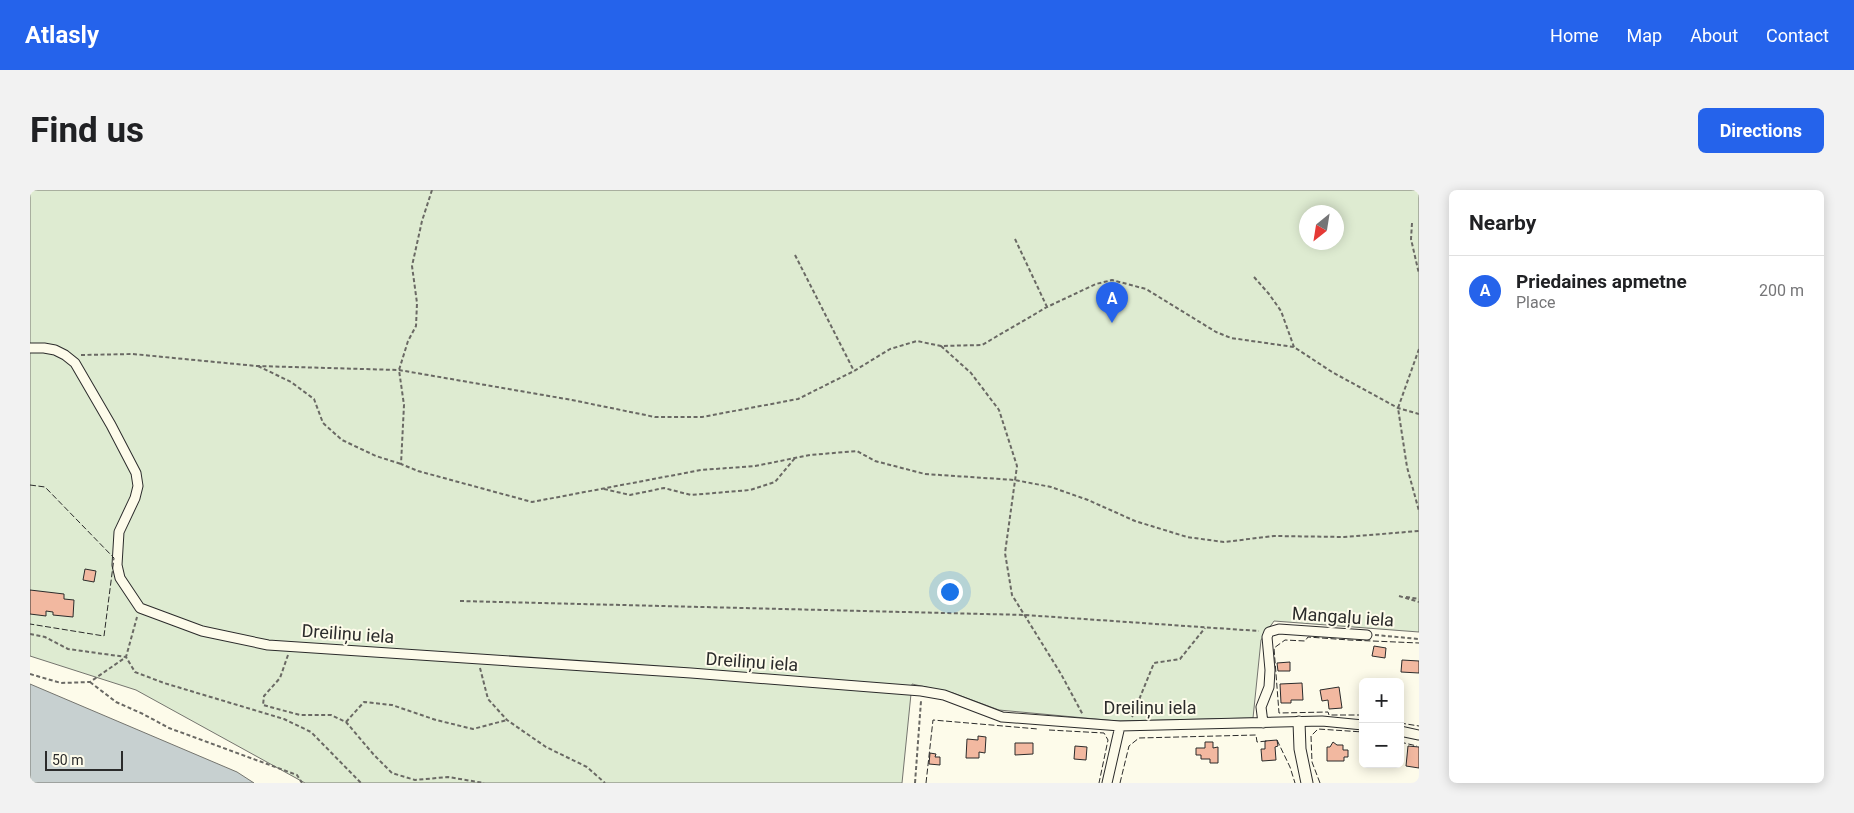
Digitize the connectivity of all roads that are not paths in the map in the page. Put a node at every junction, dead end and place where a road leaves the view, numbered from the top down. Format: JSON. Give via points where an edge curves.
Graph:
{"nodes":[{"id":1,"x":30,"y":348,"type":"edge"},
{"id":2,"x":1368,"y":634,"type":"road end"},
{"id":3,"x":1300,"y":722,"type":"junction"},
{"id":4,"x":1263,"y":723,"type":"junction"},
{"id":5,"x":1359,"y":724,"type":"edge"},
{"id":6,"x":1124,"y":726,"type":"junction"},
{"id":7,"x":1404,"y":732,"type":"edge"},
{"id":8,"x":1419,"y":735,"type":"edge"},
{"id":9,"x":1107,"y":783,"type":"edge"},
{"id":10,"x":1307,"y":783,"type":"edge"}],
"edges":[{"from":1,"to":6,"type":"street","name":"Dreiliņu iela","via":[[44,348],[65,355],[75,363],[136,473],[138,486],[135,498],[119,532],[120,578],[140,608],[202,631],[268,645],[921,691],[944,695],[1002,717]]},
{"from":2,"to":4,"type":"street","name":"Mangaļu iela","via":[[1279,629],[1269,632],[1270,687],[1261,707]]},
{"from":3,"to":4,"type":"street","name":"Dreiliņu iela"},
{"from":3,"to":5,"type":"street","name":"Dreiliņu iela"},
{"from":3,"to":10,"type":"street","via":[[1300,749]]},
{"from":4,"to":6,"type":"street","name":"Dreiliņu iela"},
{"from":6,"to":9,"type":"street"},
{"from":7,"to":8,"type":"street"}]}
